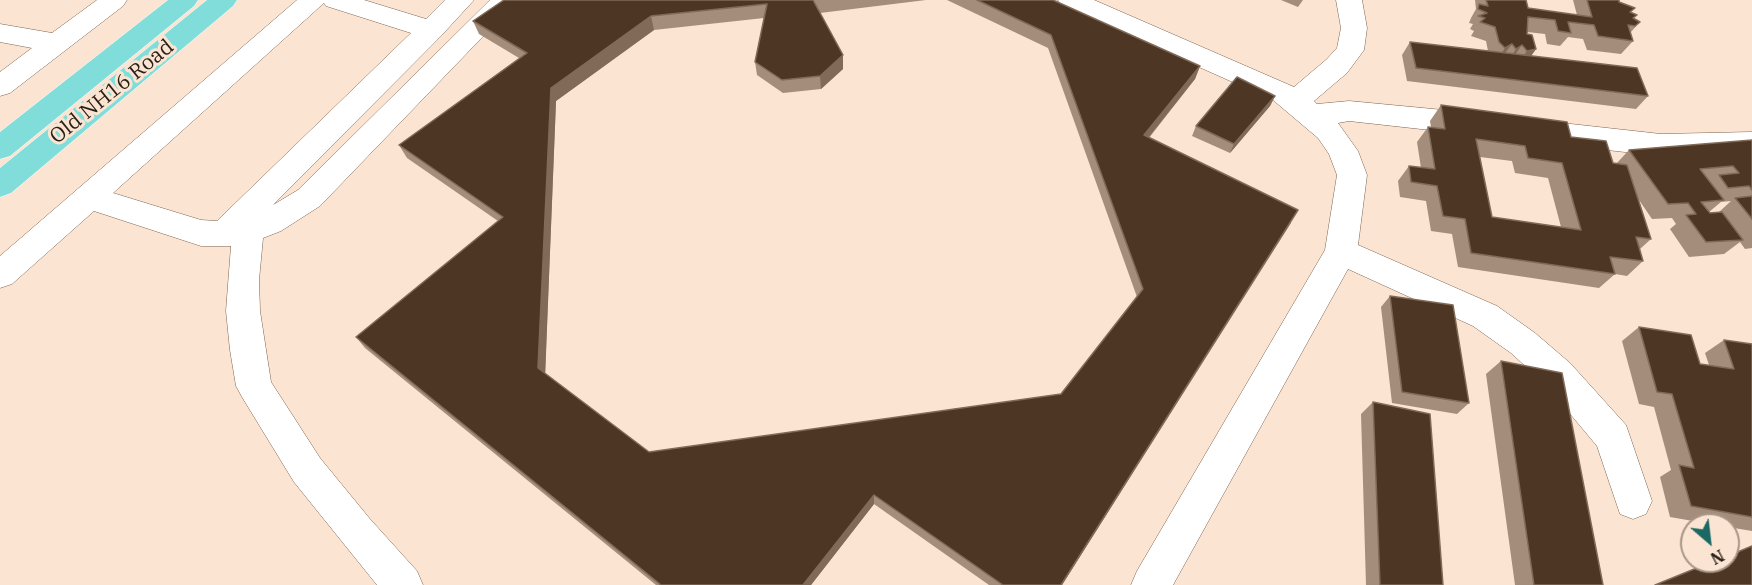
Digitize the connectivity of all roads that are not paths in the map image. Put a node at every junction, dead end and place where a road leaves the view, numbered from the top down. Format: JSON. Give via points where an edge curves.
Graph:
{"nodes":[{"id":1,"x":114,"y":0,"type":"edge"},
{"id":2,"x":185,"y":0,"type":"edge"},
{"id":3,"x":224,"y":0,"type":"edge"},
{"id":4,"x":313,"y":0,"type":"edge"},
{"id":5,"x":335,"y":0,"type":"edge"},
{"id":6,"x":505,"y":0,"type":"edge"},
{"id":7,"x":1071,"y":0,"type":"edge"},
{"id":8,"x":1349,"y":0,"type":"edge"},
{"id":9,"x":455,"y":1,"type":"edge"},
{"id":10,"x":432,"y":30,"type":"junction"},
{"id":11,"x":0,"y":33,"type":"edge"},
{"id":12,"x":57,"y":43,"type":"junction"},
{"id":13,"x":400,"y":61,"type":"junction"},
{"id":14,"x":435,"y":72,"type":"junction"},
{"id":15,"x":0,"y":86,"type":"edge"},
{"id":16,"x":1304,"y":108,"type":"junction"},
{"id":17,"x":1752,"y":143,"type":"edge"},
{"id":18,"x":0,"y":148,"type":"edge"},
{"id":19,"x":309,"y":151,"type":"junction"},
{"id":20,"x":345,"y":162,"type":"junction"},
{"id":21,"x":0,"y":185,"type":"edge"},
{"id":22,"x":87,"y":197,"type":"junction"},
{"id":23,"x":236,"y":232,"type":"junction"},
{"id":24,"x":1341,"y":252,"type":"junction"},
{"id":25,"x":0,"y":275,"type":"edge"},
{"id":26,"x":1633,"y":501,"type":"dead end"},
{"id":27,"x":403,"y":585,"type":"edge"},
{"id":28,"x":1151,"y":585,"type":"edge"}],
"edges":[{"from":1,"to":12,"type":"street"},
{"from":2,"to":18,"type":"main road","name":"Old NH16 Road"},
{"from":3,"to":21,"type":"main road","name":"Old NH16 Road"},
{"from":4,"to":22,"type":"street"},
{"from":5,"to":10,"type":"street"},
{"from":6,"to":14,"type":"street"},
{"from":7,"to":16,"type":"street","via":[[1242,74]]},
{"from":8,"to":16,"type":"street","via":[[1354,28],[1350,50]]},
{"from":9,"to":10,"type":"street"},
{"from":10,"to":13,"type":"street"},
{"from":11,"to":12,"type":"street"},
{"from":12,"to":15,"type":"street"},
{"from":13,"to":14,"type":"street"},
{"from":13,"to":19,"type":"street"},
{"from":14,"to":20,"type":"street"},
{"from":16,"to":17,"type":"street","via":[[1661,145]]},
{"from":16,"to":24,"type":"street","via":[[1328,130],[1343,151],[1352,175]]},
{"from":19,"to":20,"type":"street"},
{"from":19,"to":23,"type":"street"},
{"from":20,"to":23,"type":"street","via":[[309,198],[270,222]]},
{"from":22,"to":23,"type":"street","via":[[201,233]]},
{"from":22,"to":25,"type":"street"},
{"from":23,"to":27,"type":"street","via":[[254,386],[307,470]]},
{"from":24,"to":26,"type":"street","via":[[1485,316],[1523,343],[1558,374],[1613,437]]},
{"from":24,"to":28,"type":"street"}]}
